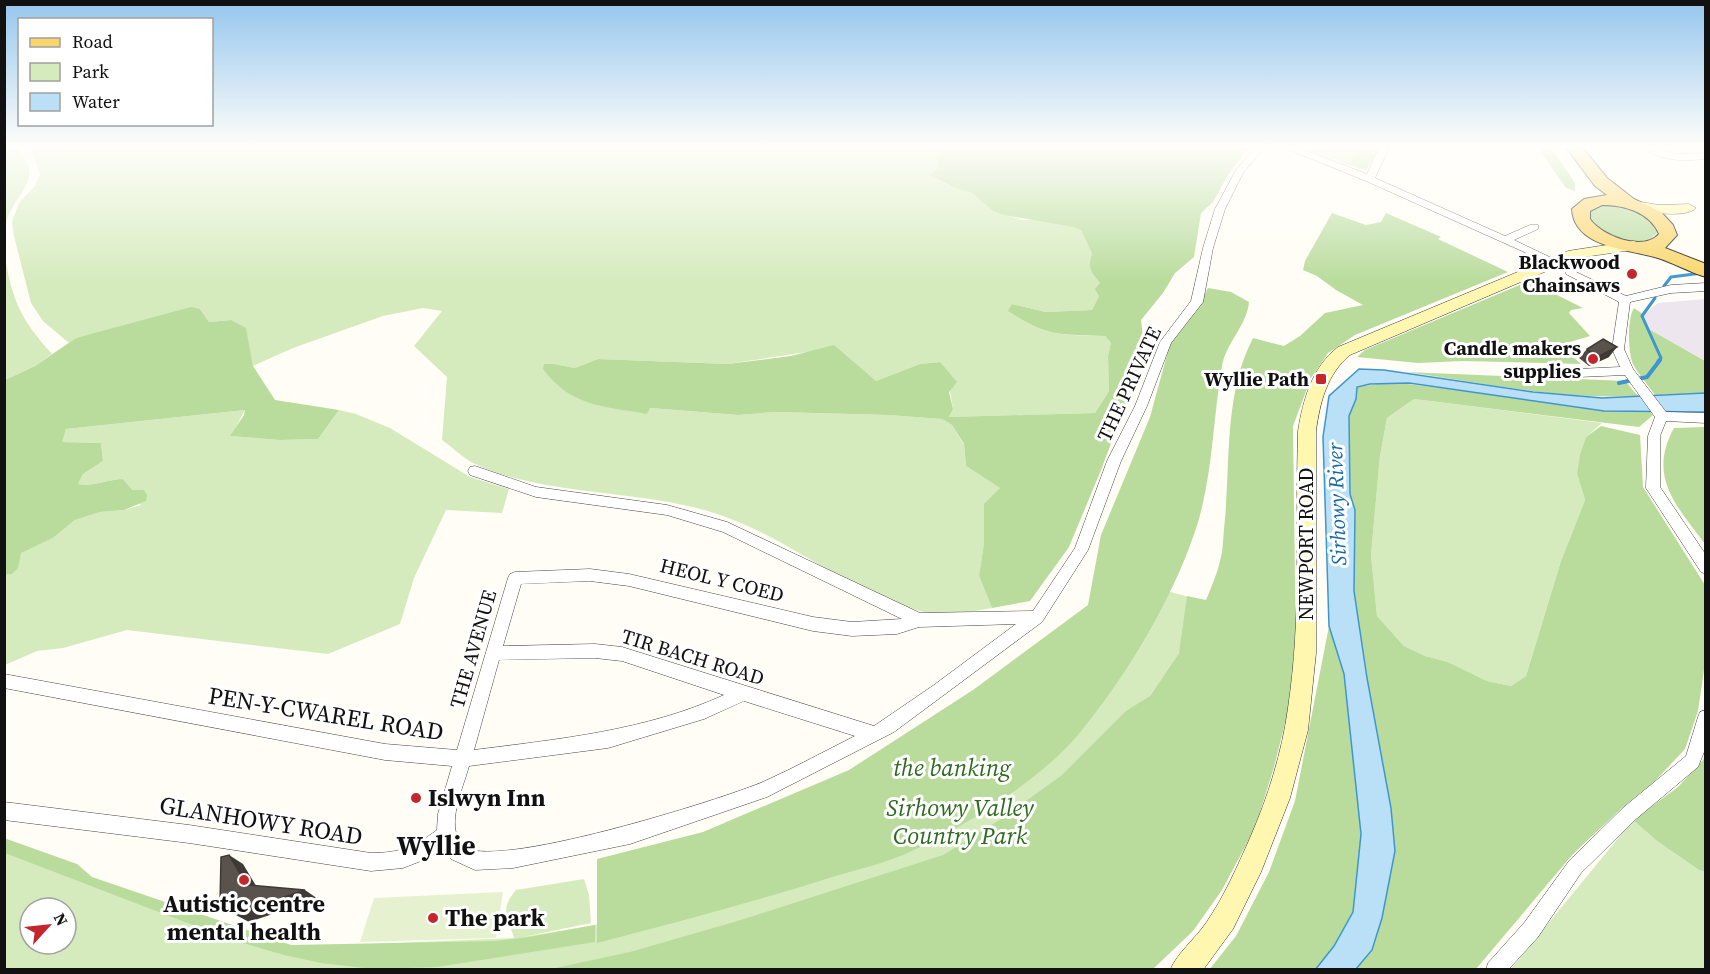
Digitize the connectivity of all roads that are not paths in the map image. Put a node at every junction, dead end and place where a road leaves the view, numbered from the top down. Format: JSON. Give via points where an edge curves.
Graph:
{"nodes":[{"id":1,"x":1229,"y":191,"type":"edge"},
{"id":2,"x":1398,"y":191,"type":"edge"},
{"id":3,"x":1588,"y":191,"type":"edge"},
{"id":4,"x":1614,"y":191,"type":"edge"},
{"id":5,"x":1585,"y":204,"type":"junction"},
{"id":6,"x":1632,"y":204,"type":"junction"},
{"id":7,"x":1587,"y":226,"type":"junction"},
{"id":8,"x":1667,"y":230,"type":"junction"},
{"id":9,"x":1533,"y":231,"type":"dead end"},
{"id":10,"x":1507,"y":239,"type":"junction"},
{"id":11,"x":1638,"y":247,"type":"junction"},
{"id":12,"x":1566,"y":263,"type":"junction"},
{"id":13,"x":1704,"y":267,"type":"edge"},
{"id":14,"x":1706,"y":287,"type":"edge"},
{"id":15,"x":1625,"y":300,"type":"junction"},
{"id":16,"x":1578,"y":373,"type":"dead end"},
{"id":17,"x":1629,"y":373,"type":"junction"},
{"id":18,"x":1662,"y":416,"type":"junction"},
{"id":19,"x":1706,"y":418,"type":"edge"},
{"id":20,"x":475,"y":471,"type":"dead end"},
{"id":21,"x":1706,"y":568,"type":"edge"},
{"id":22,"x":515,"y":578,"type":"joint"},
{"id":23,"x":1036,"y":617,"type":"junction"},
{"id":24,"x":919,"y":620,"type":"junction"},
{"id":25,"x":494,"y":653,"type":"junction"},
{"id":26,"x":4,"y":681,"type":"edge"},
{"id":27,"x":743,"y":694,"type":"junction"},
{"id":28,"x":1706,"y":717,"type":"edge"},
{"id":29,"x":875,"y":734,"type":"junction"},
{"id":30,"x":464,"y":759,"type":"junction"},
{"id":31,"x":4,"y":811,"type":"edge"},
{"id":32,"x":446,"y":835,"type":"junction"},
{"id":33,"x":1184,"y":969,"type":"edge"},
{"id":34,"x":1495,"y":969,"type":"edge"}],
"edges":[{"from":1,"to":23,"type":"street","name":"THE PRIVATE","via":[[1208,248],[1197,302],[1166,342],[1114,461],[1081,550]]},
{"from":2,"to":10,"type":"street"},
{"from":3,"to":5,"type":"main road"},
{"from":4,"to":6,"type":"main road"},
{"from":5,"to":6,"type":"main road","via":[[1599,200]]},
{"from":5,"to":7,"type":"main road","via":[[1580,214]]},
{"from":6,"to":8,"type":"main road","via":[[1653,214]]},
{"from":6,"to":8,"type":"main road","via":[[1659,209],[1695,206],[1674,218]]},
{"from":7,"to":11,"type":"main road","via":[[1603,237]]},
{"from":7,"to":12,"type":"main road","via":[[1586,239]]},
{"from":8,"to":11,"type":"main road","via":[[1663,242]]},
{"from":8,"to":13,"type":"main road"},
{"from":9,"to":10,"type":"street"},
{"from":10,"to":12,"type":"street"},
{"from":11,"to":12,"type":"main road","name":"NEWPORT ROAD"},
{"from":11,"to":13,"type":"main road"},
{"from":12,"to":15,"type":"street"},
{"from":12,"to":33,"type":"main road","name":"NEWPORT ROAD","via":[[1344,351],[1319,383],[1307,431],[1306,635],[1296,729],[1282,785],[1232,909]]},
{"from":14,"to":15,"type":"street","via":[[1671,289]]},
{"from":15,"to":17,"type":"street","via":[[1618,349]]},
{"from":16,"to":17,"type":"street"},
{"from":17,"to":18,"type":"street"},
{"from":18,"to":19,"type":"street"},
{"from":18,"to":21,"type":"street","via":[[1654,436],[1653,488]]},
{"from":20,"to":24,"type":"street","via":[[536,492],[667,510],[727,528]]},
{"from":22,"to":24,"type":"street","name":"HEOL Y COED","via":[[590,575],[629,580],[813,624],[852,629],[897,627]]},
{"from":22,"to":25,"type":"street","name":"THE AVENUE"},
{"from":23,"to":24,"type":"street"},
{"from":23,"to":29,"type":"street"},
{"from":25,"to":27,"type":"street","name":"TIR BACH ROAD","via":[[622,654]]},
{"from":25,"to":30,"type":"street","name":"THE AVENUE"},
{"from":26,"to":30,"type":"street","name":"PEN-Y-CWAREL ROAD","via":[[385,752]]},
{"from":27,"to":29,"type":"street","name":"TIR BACH ROAD"},
{"from":27,"to":30,"type":"street","name":"PEN-Y-CWAREL ROAD","via":[[704,712],[608,740]]},
{"from":28,"to":34,"type":"street","via":[[1692,761],[1630,813],[1575,867],[1530,930]]},
{"from":29,"to":32,"type":"street","via":[[767,789],[630,835],[513,859],[475,861],[457,853]]},
{"from":30,"to":32,"type":"street","name":"THE AVENUE","via":[[447,814]]},
{"from":31,"to":32,"type":"street","name":"GLANHOWY ROAD","via":[[372,862],[395,863],[417,855]]}]}
